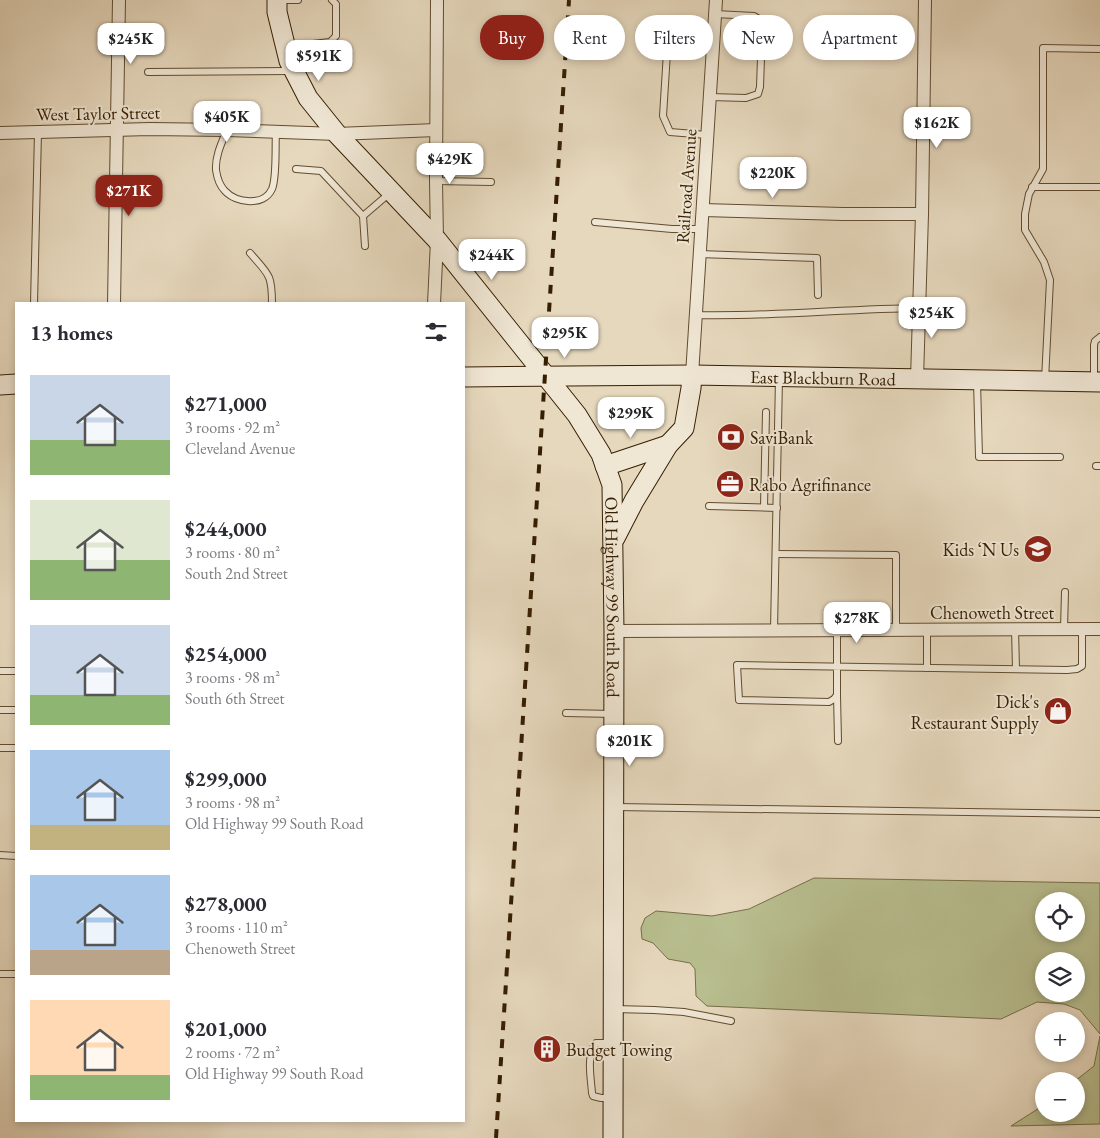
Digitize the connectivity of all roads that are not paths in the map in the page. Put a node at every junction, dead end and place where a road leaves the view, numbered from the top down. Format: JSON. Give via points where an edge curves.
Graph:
{"nodes":[{"id":1,"x":119,"y":0,"type":"edge"},
{"id":2,"x":278,"y":0,"type":"edge"},
{"id":3,"x":298,"y":0,"type":"edge"},
{"id":4,"x":332,"y":0,"type":"edge"},
{"id":5,"x":437,"y":0,"type":"edge"},
{"id":6,"x":716,"y":0,"type":"edge"},
{"id":7,"x":925,"y":0,"type":"edge"},
{"id":8,"x":716,"y":14,"type":"junction"},
{"id":9,"x":714,"y":32,"type":"junction"},
{"id":10,"x":286,"y":47,"type":"junction"},
{"id":11,"x":1100,"y":49,"type":"edge"},
{"id":12,"x":294,"y":71,"type":"junction"},
{"id":13,"x":148,"y":72,"type":"dead end"},
{"id":14,"x":710,"y":97,"type":"junction"},
{"id":15,"x":117,"y":130,"type":"junction"},
{"id":16,"x":227,"y":130,"type":"junction"},
{"id":17,"x":436,"y":130,"type":"junction"},
{"id":18,"x":38,"y":132,"type":"junction"},
{"id":19,"x":276,"y":132,"type":"junction"},
{"id":20,"x":0,"y":133,"type":"edge"},
{"id":21,"x":337,"y":134,"type":"junction"},
{"id":22,"x":708,"y":135,"type":"junction"},
{"id":23,"x":296,"y":169,"type":"dead end"},
{"id":24,"x":436,"y":181,"type":"junction"},
{"id":25,"x":491,"y":182,"type":"dead end"},
{"id":26,"x":1032,"y":187,"type":"junction"},
{"id":27,"x":1100,"y":187,"type":"edge"},
{"id":28,"x":392,"y":191,"type":"junction"},
{"id":29,"x":703,"y":210,"type":"junction"},
{"id":30,"x":922,"y":214,"type":"junction"},
{"id":31,"x":363,"y":216,"type":"junction"},
{"id":32,"x":595,"y":222,"type":"dead end"},
{"id":33,"x":701,"y":228,"type":"junction"},
{"id":34,"x":437,"y":240,"type":"junction"},
{"id":35,"x":365,"y":246,"type":"dead end"},
{"id":36,"x":250,"y":253,"type":"dead end"},
{"id":37,"x":699,"y":254,"type":"junction"},
{"id":38,"x":818,"y":295,"type":"dead end"},
{"id":39,"x":34,"y":302,"type":"edge"},
{"id":40,"x":114,"y":302,"type":"edge"},
{"id":41,"x":272,"y":302,"type":"edge"},
{"id":42,"x":434,"y":302,"type":"edge"},
{"id":43,"x":919,"y":308,"type":"junction"},
{"id":44,"x":695,"y":315,"type":"junction"},
{"id":45,"x":1100,"y":337,"type":"edge"},
{"id":46,"x":692,"y":375,"type":"junction"},
{"id":47,"x":545,"y":376,"type":"junction"},
{"id":48,"x":779,"y":376,"type":"junction"},
{"id":49,"x":465,"y":377,"type":"edge"},
{"id":50,"x":917,"y":379,"type":"junction"},
{"id":51,"x":977,"y":380,"type":"junction"},
{"id":52,"x":1044,"y":381,"type":"junction"},
{"id":53,"x":1097,"y":382,"type":"edge"},
{"id":54,"x":15,"y":384,"type":"edge"},
{"id":55,"x":0,"y":385,"type":"edge"},
{"id":56,"x":766,"y":412,"type":"dead end"},
{"id":57,"x":668,"y":445,"type":"junction"},
{"id":58,"x":1060,"y":457,"type":"dead end"},
{"id":59,"x":605,"y":466,"type":"junction"},
{"id":60,"x":709,"y":506,"type":"dead end"},
{"id":61,"x":764,"y":507,"type":"junction"},
{"id":62,"x":777,"y":508,"type":"junction"},
{"id":63,"x":614,"y":541,"type":"junction"},
{"id":64,"x":776,"y":554,"type":"junction"},
{"id":65,"x":1065,"y":592,"type":"dead end"},
{"id":66,"x":927,"y":629,"type":"junction"},
{"id":67,"x":1015,"y":629,"type":"junction"},
{"id":68,"x":1064,"y":629,"type":"junction"},
{"id":69,"x":1082,"y":629,"type":"junction"},
{"id":70,"x":1100,"y":629,"type":"edge"},
{"id":71,"x":774,"y":630,"type":"junction"},
{"id":72,"x":837,"y":630,"type":"junction"},
{"id":73,"x":896,"y":630,"type":"junction"},
{"id":74,"x":614,"y":631,"type":"junction"},
{"id":75,"x":837,"y":666,"type":"junction"},
{"id":76,"x":927,"y":668,"type":"junction"},
{"id":77,"x":1016,"y":669,"type":"junction"},
{"id":78,"x":0,"y":671,"type":"edge"},
{"id":79,"x":15,"y":672,"type":"edge"},
{"id":80,"x":837,"y":695,"type":"junction"},
{"id":81,"x":0,"y":710,"type":"edge"},
{"id":82,"x":15,"y":710,"type":"edge"},
{"id":83,"x":566,"y":714,"type":"dead end"},
{"id":84,"x":614,"y":714,"type":"junction"},
{"id":85,"x":838,"y":741,"type":"dead end"},
{"id":86,"x":0,"y":748,"type":"edge"},
{"id":87,"x":15,"y":748,"type":"edge"},
{"id":88,"x":613,"y":807,"type":"junction"},
{"id":89,"x":1100,"y":814,"type":"edge"},
{"id":90,"x":0,"y":855,"type":"edge"},
{"id":91,"x":15,"y":856,"type":"edge"},
{"id":92,"x":0,"y":974,"type":"edge"},
{"id":93,"x":15,"y":974,"type":"edge"},
{"id":94,"x":613,"y":1009,"type":"junction"},
{"id":95,"x":731,"y":1022,"type":"dead end"},
{"id":96,"x":613,"y":1138,"type":"edge"}],
"edges":[{"from":1,"to":15,"type":"street"},
{"from":2,"to":3,"type":"lane"},
{"from":2,"to":10,"type":"street","name":"Old Highway 99 South Road","via":[[277,12]]},
{"from":4,"to":10,"type":"lane","via":[[336,4],[334,40]]},
{"from":5,"to":17,"type":"street"},
{"from":6,"to":8,"type":"street","name":"Railroad Avenue"},
{"from":7,"to":30,"type":"street"},
{"from":8,"to":9,"type":"street","name":"Railroad Avenue"},
{"from":8,"to":14,"type":"lane","via":[[754,16],[758,19],[762,28],[760,87],[758,94],[746,98]]},
{"from":9,"to":14,"type":"street","name":"Railroad Avenue"},
{"from":9,"to":22,"type":"lane","via":[[678,27],[668,36],[663,116],[670,132]]},
{"from":10,"to":12,"type":"street","name":"Old Highway 99 South Road"},
{"from":11,"to":26,"type":"lane","via":[[1043,48],[1043,170]]},
{"from":12,"to":13,"type":"lane"},
{"from":12,"to":21,"type":"street","name":"Old Highway 99 South Road","via":[[308,98]]},
{"from":14,"to":22,"type":"street","name":"Railroad Avenue"},
{"from":15,"to":16,"type":"street","name":"West Taylor Street"},
{"from":15,"to":18,"type":"street","name":"West Taylor Street"},
{"from":15,"to":40,"type":"street"},
{"from":16,"to":19,"type":"street","name":"West Taylor Street"},
{"from":16,"to":19,"type":"lane","via":[[216,162],[221,186],[231,197],[256,201],[265,198],[272,190]]},
{"from":17,"to":21,"type":"street","name":"West Taylor Street"},
{"from":17,"to":24,"type":"street"},
{"from":18,"to":20,"type":"street","name":"West Taylor Street"},
{"from":18,"to":39,"type":"lane"},
{"from":19,"to":21,"type":"street","name":"West Taylor Street"},
{"from":21,"to":28,"type":"street","name":"Old Highway 99 South Road"},
{"from":22,"to":29,"type":"street","name":"Railroad Avenue"},
{"from":23,"to":31,"type":"lane","via":[[320,170]]},
{"from":24,"to":25,"type":"lane"},
{"from":24,"to":34,"type":"street"},
{"from":26,"to":27,"type":"lane"},
{"from":26,"to":52,"type":"lane","via":[[1025,214],[1025,230],[1044,262],[1050,280]]},
{"from":28,"to":31,"type":"lane"},
{"from":28,"to":34,"type":"street","name":"Old Highway 99 South Road"},
{"from":29,"to":30,"type":"street"},
{"from":29,"to":33,"type":"street","name":"Railroad Avenue"},
{"from":30,"to":43,"type":"street"},
{"from":31,"to":35,"type":"lane"},
{"from":32,"to":33,"type":"lane"},
{"from":33,"to":37,"type":"street","name":"Railroad Avenue"},
{"from":34,"to":42,"type":"street"},
{"from":34,"to":47,"type":"street","name":"Old Highway 99 South Road"},
{"from":36,"to":41,"type":"lane","via":[[272,281]]},
{"from":37,"to":38,"type":"lane","via":[[817,258]]},
{"from":37,"to":44,"type":"street","name":"Railroad Avenue"},
{"from":43,"to":44,"type":"lane"},
{"from":43,"to":50,"type":"street"},
{"from":44,"to":46,"type":"street","name":"Railroad Avenue"},
{"from":45,"to":53,"type":"lane","via":[[1094,345]]},
{"from":46,"to":47,"type":"street","name":"East Blackburn Road"},
{"from":46,"to":48,"type":"street","name":"East Blackburn Road"},
{"from":46,"to":57,"type":"street","via":[[684,428]]},
{"from":47,"to":49,"type":"street","name":"East Blackburn Road"},
{"from":47,"to":59,"type":"street","name":"Old Highway 99 South Road","via":[[581,421]]},
{"from":48,"to":50,"type":"street","name":"East Blackburn Road"},
{"from":48,"to":62,"type":"lane"},
{"from":50,"to":51,"type":"street","name":"East Blackburn Road"},
{"from":51,"to":52,"type":"street","name":"East Blackburn Road"},
{"from":51,"to":58,"type":"lane","via":[[979,457]]},
{"from":52,"to":53,"type":"street","name":"East Blackburn Road"},
{"from":54,"to":55,"type":"street"},
{"from":56,"to":61,"type":"lane"},
{"from":57,"to":59,"type":"street"},
{"from":57,"to":63,"type":"street"},
{"from":59,"to":63,"type":"street","name":"Old Highway 99 South Road","via":[[612,486]]},
{"from":60,"to":61,"type":"lane"},
{"from":61,"to":62,"type":"lane"},
{"from":62,"to":64,"type":"lane"},
{"from":63,"to":74,"type":"street","name":"Old Highway 99 South Road"},
{"from":64,"to":71,"type":"lane"},
{"from":64,"to":73,"type":"lane","via":[[896,556]]},
{"from":65,"to":68,"type":"lane"},
{"from":66,"to":67,"type":"street","name":"Chenoweth Street"},
{"from":66,"to":73,"type":"street","name":"Chenoweth Street"},
{"from":66,"to":76,"type":"lane"},
{"from":67,"to":68,"type":"street","name":"Chenoweth Street"},
{"from":67,"to":77,"type":"lane"},
{"from":68,"to":69,"type":"street","name":"Chenoweth Street"},
{"from":69,"to":70,"type":"street","name":"Chenoweth Street"},
{"from":69,"to":77,"type":"lane","via":[[1082,666],[1077,669]]},
{"from":71,"to":72,"type":"street","name":"Chenoweth Street"},
{"from":71,"to":74,"type":"street","name":"Chenoweth Street"},
{"from":72,"to":73,"type":"street","name":"Chenoweth Street"},
{"from":72,"to":75,"type":"lane"},
{"from":74,"to":84,"type":"street","name":"Old Highway 99 South Road"},
{"from":75,"to":76,"type":"lane"},
{"from":75,"to":80,"type":"lane"},
{"from":75,"to":80,"type":"lane","via":[[737,664],[738,700],[829,702]]},
{"from":76,"to":77,"type":"lane"},
{"from":78,"to":79,"type":"lane"},
{"from":80,"to":85,"type":"lane"},
{"from":81,"to":82,"type":"lane"},
{"from":83,"to":84,"type":"lane"},
{"from":84,"to":88,"type":"street","name":"Old Highway 99 South Road"},
{"from":86,"to":87,"type":"lane"},
{"from":88,"to":89,"type":"lane"},
{"from":88,"to":94,"type":"street","name":"Old Highway 99 South Road"},
{"from":90,"to":91,"type":"lane"},
{"from":92,"to":93,"type":"lane"},
{"from":94,"to":95,"type":"lane","via":[[684,1012]]},
{"from":94,"to":96,"type":"street","name":"Old Highway 99 South Road"}]}
